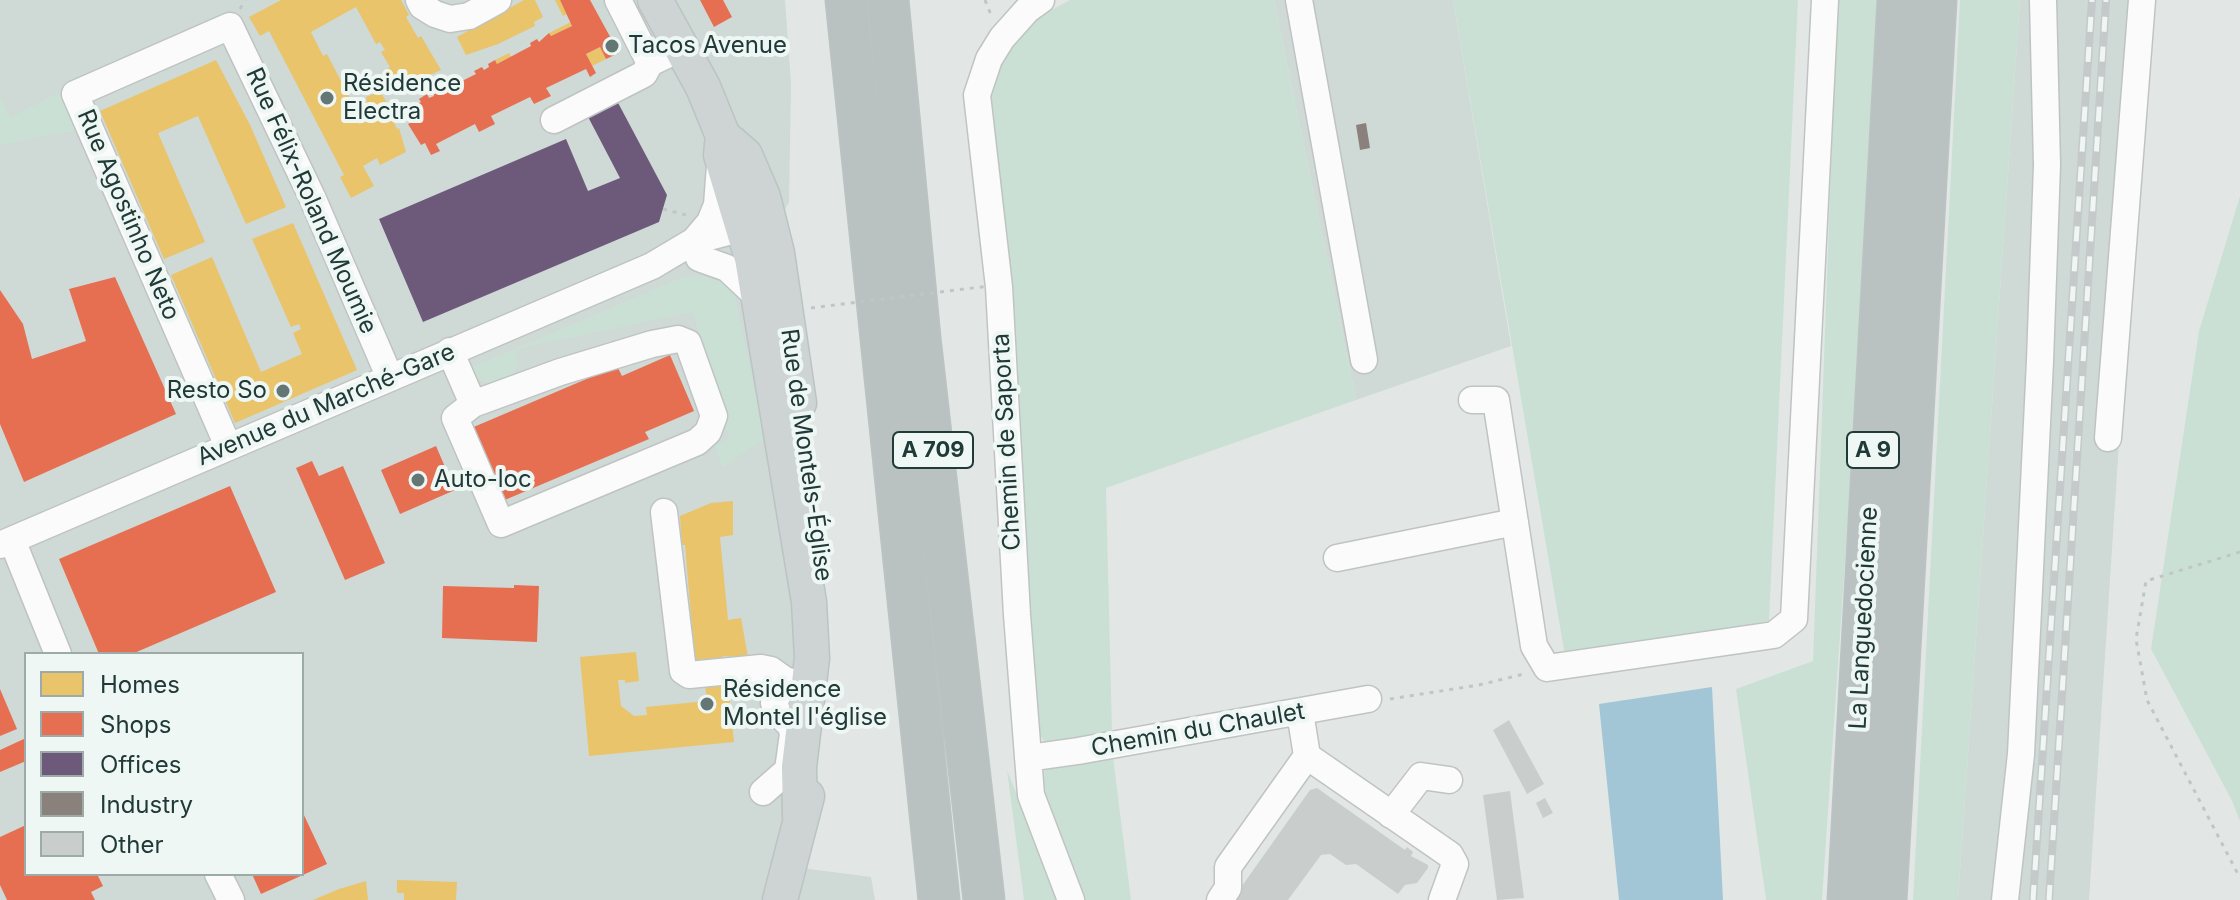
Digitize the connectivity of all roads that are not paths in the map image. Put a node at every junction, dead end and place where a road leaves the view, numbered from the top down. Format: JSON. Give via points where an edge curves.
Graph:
{"nodes":[{"id":1,"x":419,"y":0,"type":"edge"},
{"id":2,"x":498,"y":0,"type":"edge"},
{"id":3,"x":618,"y":0,"type":"edge"},
{"id":4,"x":655,"y":0,"type":"edge"},
{"id":5,"x":846,"y":0,"type":"edge"},
{"id":6,"x":888,"y":0,"type":"edge"},
{"id":7,"x":1041,"y":0,"type":"edge"},
{"id":8,"x":1299,"y":0,"type":"edge"},
{"id":9,"x":1825,"y":0,"type":"edge"},
{"id":10,"x":1898,"y":0,"type":"edge"},
{"id":11,"x":1936,"y":0,"type":"edge"},
{"id":12,"x":2043,"y":0,"type":"edge"},
{"id":13,"x":2142,"y":0,"type":"edge"},
{"id":14,"x":230,"y":26,"type":"joint"},
{"id":15,"x":681,"y":48,"type":"junction"},
{"id":16,"x":650,"y":63,"type":"junction"},
{"id":17,"x":554,"y":120,"type":"dead end"},
{"id":18,"x":722,"y":146,"type":"junction"},
{"id":19,"x":757,"y":227,"type":"junction"},
{"id":20,"x":695,"y":239,"type":"junction"},
{"id":21,"x":759,"y":298,"type":"junction"},
{"id":22,"x":450,"y":351,"type":"junction"},
{"id":23,"x":1364,"y":360,"type":"dead end"},
{"id":24,"x":390,"y":378,"type":"junction"},
{"id":25,"x":1472,"y":400,"type":"dead end"},
{"id":26,"x":473,"y":404,"type":"junction"},
{"id":27,"x":2108,"y":438,"type":"dead end"},
{"id":28,"x":228,"y":446,"type":"junction"},
{"id":29,"x":664,"y":512,"type":"dead end"},
{"id":30,"x":1515,"y":522,"type":"junction"},
{"id":31,"x":3,"y":543,"type":"edge"},
{"id":32,"x":1337,"y":558,"type":"dead end"},
{"id":33,"x":57,"y":652,"type":"edge"},
{"id":34,"x":807,"y":685,"type":"junction"},
{"id":35,"x":1368,"y":699,"type":"road end"},
{"id":36,"x":1300,"y":712,"type":"junction"},
{"id":37,"x":1307,"y":756,"type":"junction"},
{"id":38,"x":1028,"y":758,"type":"junction"},
{"id":39,"x":1449,"y":780,"type":"dead end"},
{"id":40,"x":763,"y":792,"type":"dead end"},
{"id":41,"x":1391,"y":815,"type":"junction"},
{"id":42,"x":219,"y":876,"type":"edge"},
{"id":43,"x":231,"y":900,"type":"edge"},
{"id":44,"x":780,"y":900,"type":"edge"},
{"id":45,"x":939,"y":900,"type":"edge"},
{"id":46,"x":984,"y":900,"type":"edge"},
{"id":47,"x":1071,"y":900,"type":"edge"},
{"id":48,"x":1220,"y":900,"type":"edge"},
{"id":49,"x":1442,"y":900,"type":"edge"},
{"id":50,"x":1848,"y":900,"type":"edge"},
{"id":51,"x":1886,"y":900,"type":"edge"},
{"id":52,"x":2005,"y":900,"type":"edge"}],
"edges":[{"from":1,"to":2,"type":"street","via":[[450,19],[469,16]]},
{"from":3,"to":16,"type":"street"},
{"from":4,"to":15,"type":"main road"},
{"from":5,"to":45,"type":"highway","number":"A 709"},
{"from":6,"to":46,"type":"highway","number":"A 709","via":[[920,338]]},
{"from":7,"to":38,"type":"street","name":"Chemin de Saporta","via":[[1002,38],[977,95],[999,287]]},
{"from":8,"to":23,"type":"street"},
{"from":9,"to":30,"type":"street","via":[[1794,619],[1774,635],[1547,668],[1534,646]]},
{"from":10,"to":50,"type":"highway","name":"La Languedocienne","number":"A 9"},
{"from":11,"to":51,"type":"highway","name":"La Languedocienne","number":"A 9"},
{"from":12,"to":52,"type":"street","via":[[2047,165],[2040,361],[2021,754]]},
{"from":13,"to":27,"type":"street"},
{"from":14,"to":24,"type":"street","name":"Rue Félix-Roland Moumie"},
{"from":14,"to":28,"type":"street","name":"Rue Agostinho Neto","via":[[75,94]]},
{"from":15,"to":16,"type":"street"},
{"from":15,"to":18,"type":"main road","via":[[703,87]]},
{"from":16,"to":17,"type":"street","via":[[644,74]]},
{"from":18,"to":19,"type":"main road","via":[[745,155],[763,197]]},
{"from":18,"to":20,"type":"street","via":[[717,205]]},
{"from":19,"to":20,"type":"street","name":"Avenue du Marché-Gare","via":[[731,242]]},
{"from":19,"to":21,"type":"main road","name":"Rue de Montels-Église"},
{"from":19,"to":34,"type":"main road","name":"Rue de Montels-Église","via":[[787,311],[822,578],[828,649]]},
{"from":20,"to":21,"type":"street"},
{"from":20,"to":22,"type":"street","name":"Avenue du Marché-Gare","via":[[652,266]]},
{"from":21,"to":34,"type":"main road","name":"Rue de Montels-Église","via":[[807,591],[812,658]]},
{"from":22,"to":24,"type":"street","name":"Avenue du Marché-Gare"},
{"from":22,"to":26,"type":"street"},
{"from":24,"to":28,"type":"street","name":"Avenue du Marché-Gare"},
{"from":25,"to":30,"type":"street","via":[[1496,400]]},
{"from":26,"to":26,"type":"street","via":[[560,372],[678,339],[688,343],[714,416],[697,442],[501,524],[455,418]]},
{"from":28,"to":31,"type":"street","name":"Avenue du Marché-Gare"},
{"from":29,"to":34,"type":"street","via":[[683,671],[689,675],[761,668]]},
{"from":30,"to":32,"type":"street"},
{"from":31,"to":33,"type":"street"},
{"from":34,"to":40,"type":"street","via":[[774,703],[793,734],[788,770]]},
{"from":34,"to":44,"type":"main road","name":"Rue de Montels-Église","via":[[815,769]]},
{"from":35,"to":36,"type":"street","name":"Chemin du Chaulet"},
{"from":36,"to":37,"type":"street"},
{"from":36,"to":38,"type":"street","name":"Chemin du Chaulet"},
{"from":37,"to":41,"type":"street"},
{"from":37,"to":48,"type":"street","via":[[1228,867],[1228,888]]},
{"from":38,"to":47,"type":"street","name":"Chemin de Saporta","via":[[1031,795]]},
{"from":39,"to":41,"type":"street","via":[[1421,776]]},
{"from":41,"to":49,"type":"street","via":[[1450,855],[1455,864]]},
{"from":42,"to":43,"type":"street"}]}
